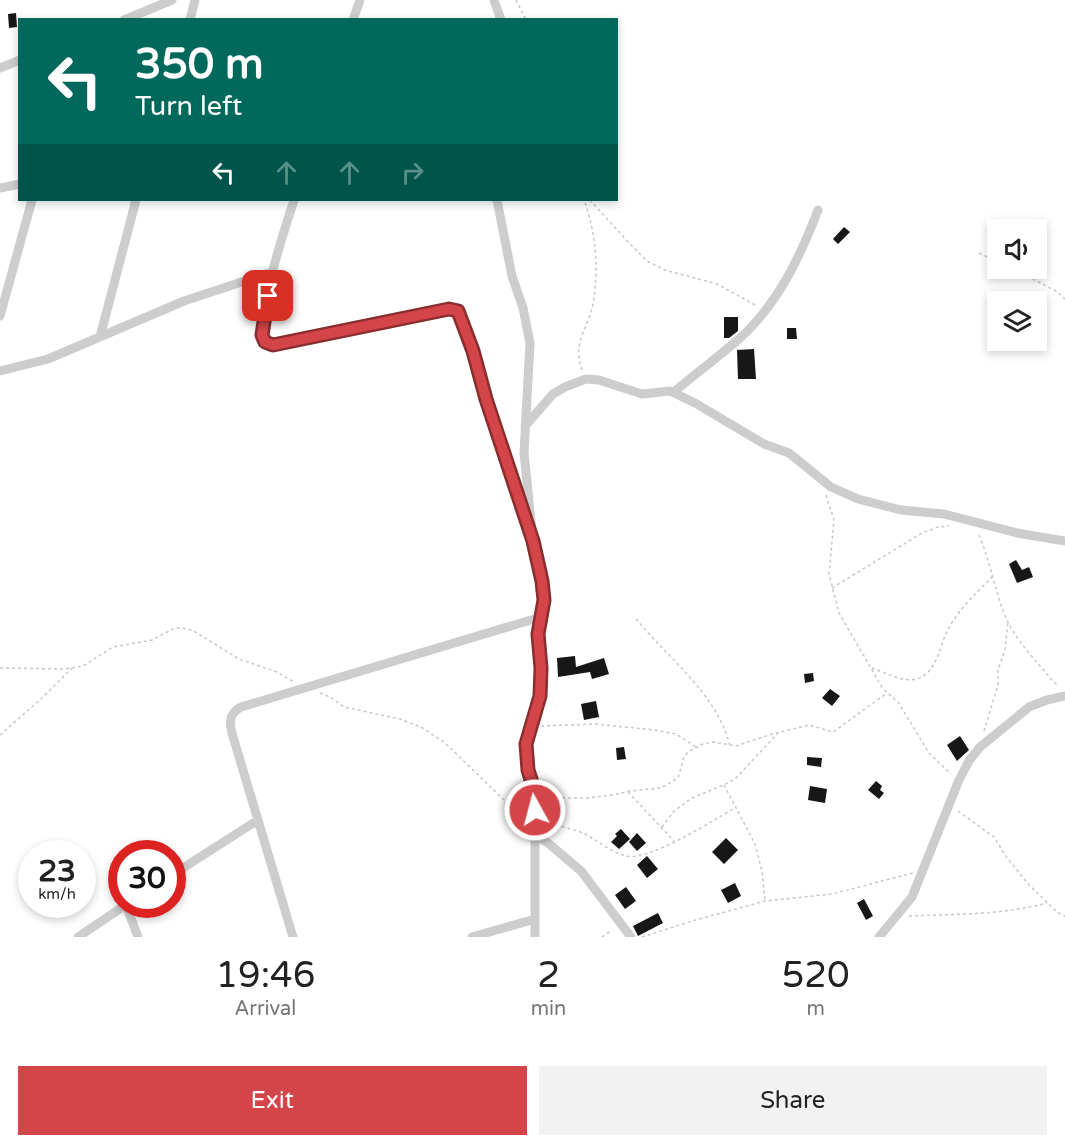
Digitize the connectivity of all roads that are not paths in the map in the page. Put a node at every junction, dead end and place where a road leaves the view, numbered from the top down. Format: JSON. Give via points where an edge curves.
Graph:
{"nodes":[{"id":1,"x":172,"y":0,"type":"edge"},
{"id":2,"x":195,"y":0,"type":"edge"},
{"id":3,"x":360,"y":0,"type":"edge"},
{"id":4,"x":494,"y":0,"type":"edge"},
{"id":5,"x":129,"y":18,"type":"edge"},
{"id":6,"x":190,"y":18,"type":"edge"},
{"id":7,"x":354,"y":18,"type":"edge"},
{"id":8,"x":500,"y":18,"type":"edge"},
{"id":9,"x":18,"y":61,"type":"edge"},
{"id":10,"x":0,"y":68,"type":"edge"},
{"id":11,"x":18,"y":184,"type":"edge"},
{"id":12,"x":0,"y":188,"type":"edge"},
{"id":13,"x":32,"y":201,"type":"edge"},
{"id":14,"x":136,"y":201,"type":"edge"},
{"id":15,"x":294,"y":201,"type":"edge"},
{"id":16,"x":497,"y":201,"type":"edge"},
{"id":17,"x":818,"y":210,"type":"dead end"},
{"id":18,"x":272,"y":272,"type":"junction"},
{"id":19,"x":0,"y":316,"type":"edge"},
{"id":20,"x":100,"y":337,"type":"junction"},
{"id":21,"x":0,"y":370,"type":"edge"},
{"id":22,"x":674,"y":392,"type":"junction"},
{"id":23,"x":525,"y":426,"type":"junction"},
{"id":24,"x":533,"y":541,"type":"junction"},
{"id":25,"x":1065,"y":541,"type":"edge"},
{"id":26,"x":541,"y":617,"type":"junction"},
{"id":27,"x":1064,"y":692,"type":"edge"},
{"id":28,"x":258,"y":820,"type":"junction"},
{"id":29,"x":535,"y":834,"type":"junction"},
{"id":30,"x":186,"y":866,"type":"edge"},
{"id":31,"x":108,"y":917,"type":"edge"},
{"id":32,"x":131,"y":918,"type":"edge"},
{"id":33,"x":535,"y":919,"type":"junction"},
{"id":34,"x":78,"y":937,"type":"edge"},
{"id":35,"x":138,"y":937,"type":"edge"},
{"id":36,"x":293,"y":937,"type":"edge"},
{"id":37,"x":472,"y":937,"type":"edge"},
{"id":38,"x":535,"y":937,"type":"edge"},
{"id":39,"x":631,"y":937,"type":"edge"},
{"id":40,"x":879,"y":937,"type":"edge"}],
"edges":[{"from":1,"to":5,"type":"street"},
{"from":2,"to":6,"type":"street"},
{"from":3,"to":7,"type":"street"},
{"from":4,"to":8,"type":"street"},
{"from":9,"to":10,"type":"street"},
{"from":11,"to":12,"type":"street"},
{"from":13,"to":19,"type":"street"},
{"from":14,"to":20,"type":"street"},
{"from":15,"to":18,"type":"street"},
{"from":16,"to":23,"type":"street","via":[[512,276],[529,332]]},
{"from":17,"to":22,"type":"street","via":[[801,254],[765,310],[740,338]]},
{"from":18,"to":20,"type":"street","via":[[183,301]]},
{"from":18,"to":24,"type":"street","via":[[262,335],[265,342],[273,345],[438,311],[458,311]]},
{"from":20,"to":21,"type":"street","via":[[48,359]]},
{"from":22,"to":23,"type":"street","via":[[642,394],[586,379],[553,394]]},
{"from":22,"to":25,"type":"street","via":[[764,444],[789,453],[831,487],[858,499]]},
{"from":23,"to":24,"type":"street"},
{"from":24,"to":26,"type":"street","via":[[544,600]]},
{"from":26,"to":28,"type":"street","via":[[240,707],[229,722]]},
{"from":26,"to":29,"type":"street","via":[[540,696],[526,744]]},
{"from":27,"to":40,"type":"street","via":[[1029,707],[969,760],[912,897]]},
{"from":28,"to":30,"type":"street"},
{"from":28,"to":36,"type":"street"},
{"from":29,"to":33,"type":"street"},
{"from":29,"to":39,"type":"street","via":[[581,871]]},
{"from":31,"to":34,"type":"street"},
{"from":32,"to":35,"type":"street"},
{"from":33,"to":37,"type":"street"},
{"from":33,"to":38,"type":"street"}]}
